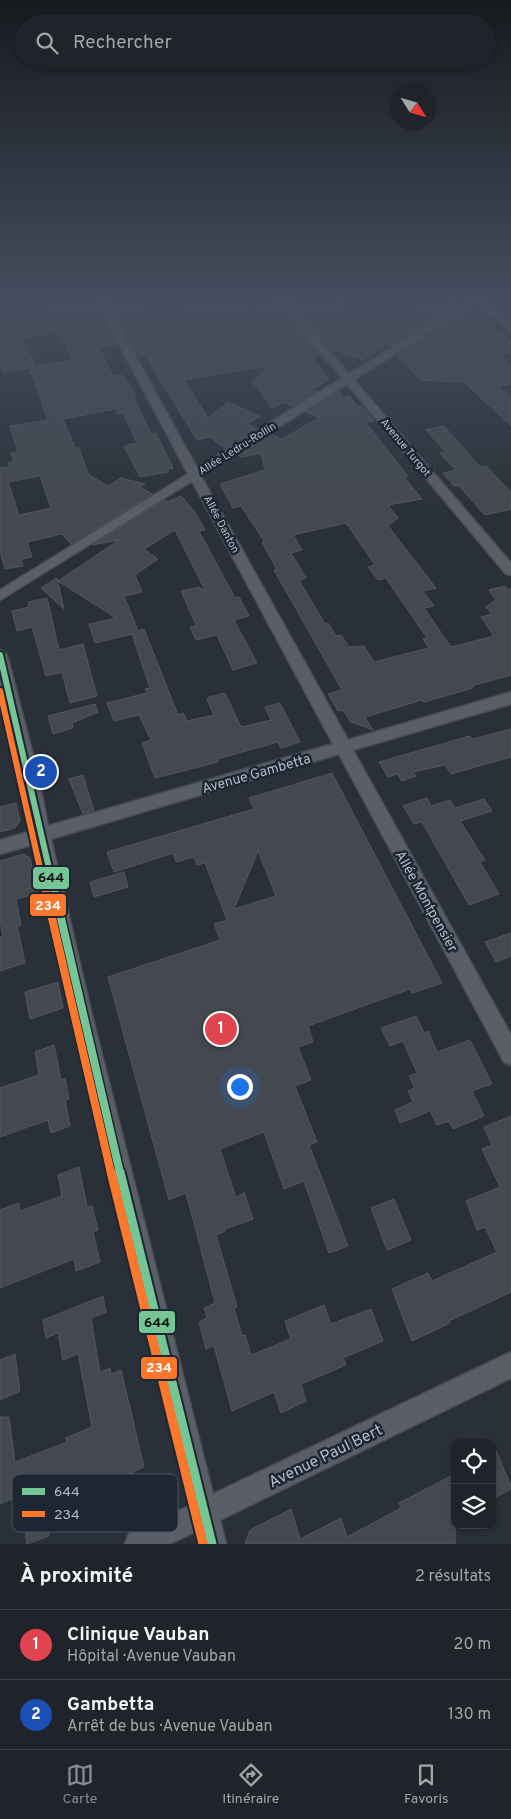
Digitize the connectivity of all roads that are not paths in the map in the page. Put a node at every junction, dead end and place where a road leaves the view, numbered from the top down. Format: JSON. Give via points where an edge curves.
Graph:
{"nodes":[{"id":1,"x":139,"y":373,"type":"edge"},
{"id":2,"x":343,"y":373,"type":"edge"},
{"id":3,"x":358,"y":373,"type":"edge"},
{"id":4,"x":348,"y":379,"type":"junction"},
{"id":5,"x":194,"y":474,"type":"junction"},
{"id":6,"x":511,"y":571,"type":"edge"},
{"id":7,"x":0,"y":596,"type":"edge"},
{"id":8,"x":0,"y":655,"type":"edge"},
{"id":9,"x":511,"y":698,"type":"edge"},
{"id":10,"x":343,"y":748,"type":"junction"},
{"id":11,"x":41,"y":835,"type":"junction"},
{"id":12,"x":0,"y":847,"type":"edge"},
{"id":13,"x":511,"y":1055,"type":"edge"},
{"id":14,"x":511,"y":1365,"type":"edge"},
{"id":15,"x":204,"y":1513,"type":"junction"},
{"id":16,"x":178,"y":1525,"type":"edge"},
{"id":17,"x":164,"y":1532,"type":"edge"},
{"id":18,"x":139,"y":1544,"type":"edge"},
{"id":19,"x":212,"y":1544,"type":"edge"}],
"edges":[{"from":1,"to":5,"type":"street","name":"Allée Danton"},
{"from":2,"to":4,"type":"street","name":"Avenue Turgot"},
{"from":3,"to":4,"type":"street","name":"Allée Ledru-Rollin"},
{"from":4,"to":5,"type":"street","name":"Allée Ledru-Rollin"},
{"from":4,"to":6,"type":"street","name":"Avenue Turgot"},
{"from":5,"to":7,"type":"street","name":"Allée Ledru-Rollin"},
{"from":5,"to":10,"type":"street","name":"Allée Danton"},
{"from":8,"to":11,"type":"street","via":[[30,774]]},
{"from":9,"to":10,"type":"street","name":"Avenue Gambetta"},
{"from":10,"to":11,"type":"street","name":"Avenue Gambetta"},
{"from":10,"to":13,"type":"street","name":"Allée Montpensier"},
{"from":11,"to":12,"type":"street","name":"Avenue Gambetta"},
{"from":11,"to":15,"type":"street"},
{"from":14,"to":15,"type":"street","name":"Avenue Paul Bert"},
{"from":15,"to":16,"type":"street","name":"Avenue Paul Bert"},
{"from":15,"to":19,"type":"street"},
{"from":17,"to":18,"type":"street","name":"Avenue Paul Bert"}]}
